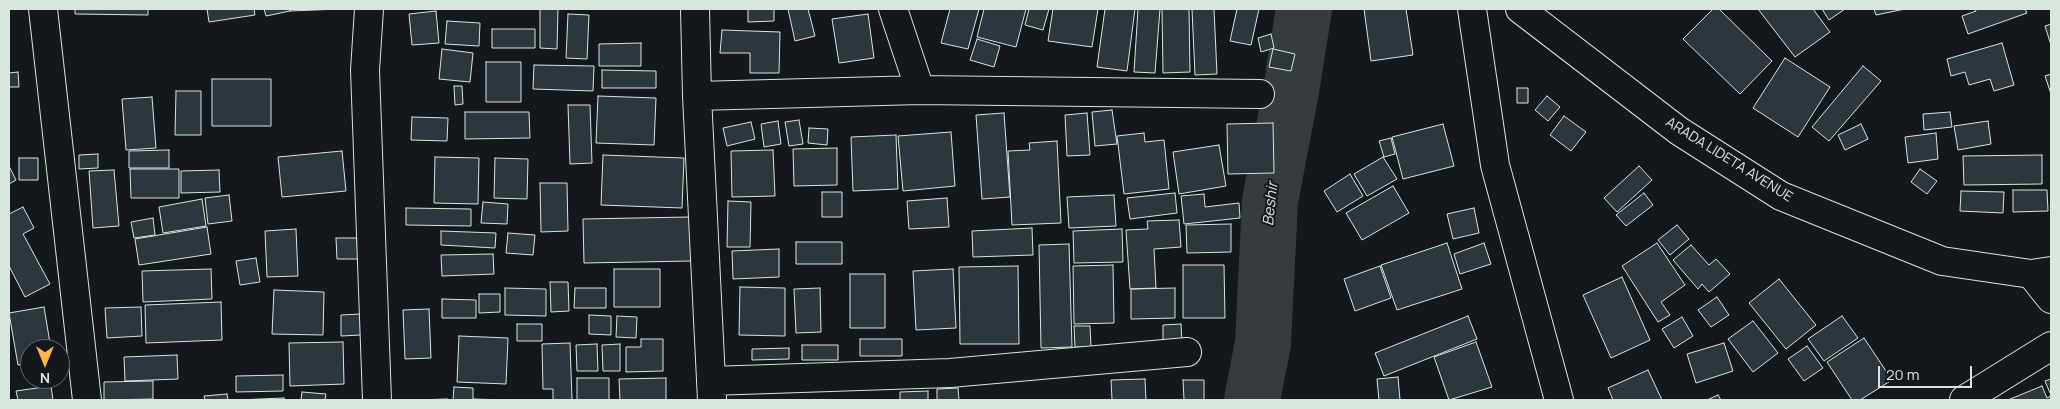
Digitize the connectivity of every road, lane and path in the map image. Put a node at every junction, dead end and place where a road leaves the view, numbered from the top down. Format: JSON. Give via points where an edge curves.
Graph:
{"nodes":[{"id":1,"x":44,"y":9,"type":"edge"},
{"id":2,"x":369,"y":9,"type":"edge"},
{"id":3,"x":695,"y":9,"type":"edge"},
{"id":4,"x":893,"y":9,"type":"edge"},
{"id":5,"x":1472,"y":9,"type":"edge"},
{"id":6,"x":1520,"y":9,"type":"edge"},
{"id":7,"x":920,"y":90,"type":"junction"},
{"id":8,"x":1260,"y":94,"type":"dead end"},
{"id":9,"x":697,"y":96,"type":"junction"},
{"id":10,"x":2041,"y":273,"type":"edge"},
{"id":11,"x":2051,"y":299,"type":"edge"},
{"id":12,"x":2051,"y":346,"type":"edge"},
{"id":13,"x":1187,"y":352,"type":"dead end"},
{"id":14,"x":712,"y":391,"type":"edge"},
{"id":15,"x":87,"y":400,"type":"edge"},
{"id":16,"x":377,"y":400,"type":"edge"},
{"id":17,"x":1559,"y":400,"type":"edge"},
{"id":18,"x":1964,"y":400,"type":"edge"}],
"edges":[{"from":1,"to":15,"type":"main road"},
{"from":2,"to":16,"type":"main road","via":[[365,70]]},
{"from":3,"to":9,"type":"main road"},
{"from":4,"to":7,"type":"main road"},
{"from":5,"to":17,"type":"main road","via":[[1495,165]]},
{"from":6,"to":10,"type":"main road","name":"ARADA LIDETA AVENUE","via":[[1679,131],[1781,196],[1942,261]]},
{"from":7,"to":8,"type":"main road"},
{"from":7,"to":9,"type":"main road"},
{"from":9,"to":14,"type":"main road"},
{"from":10,"to":11,"type":"main road"},
{"from":12,"to":18,"type":"main road"},
{"from":13,"to":14,"type":"main road"}]}
